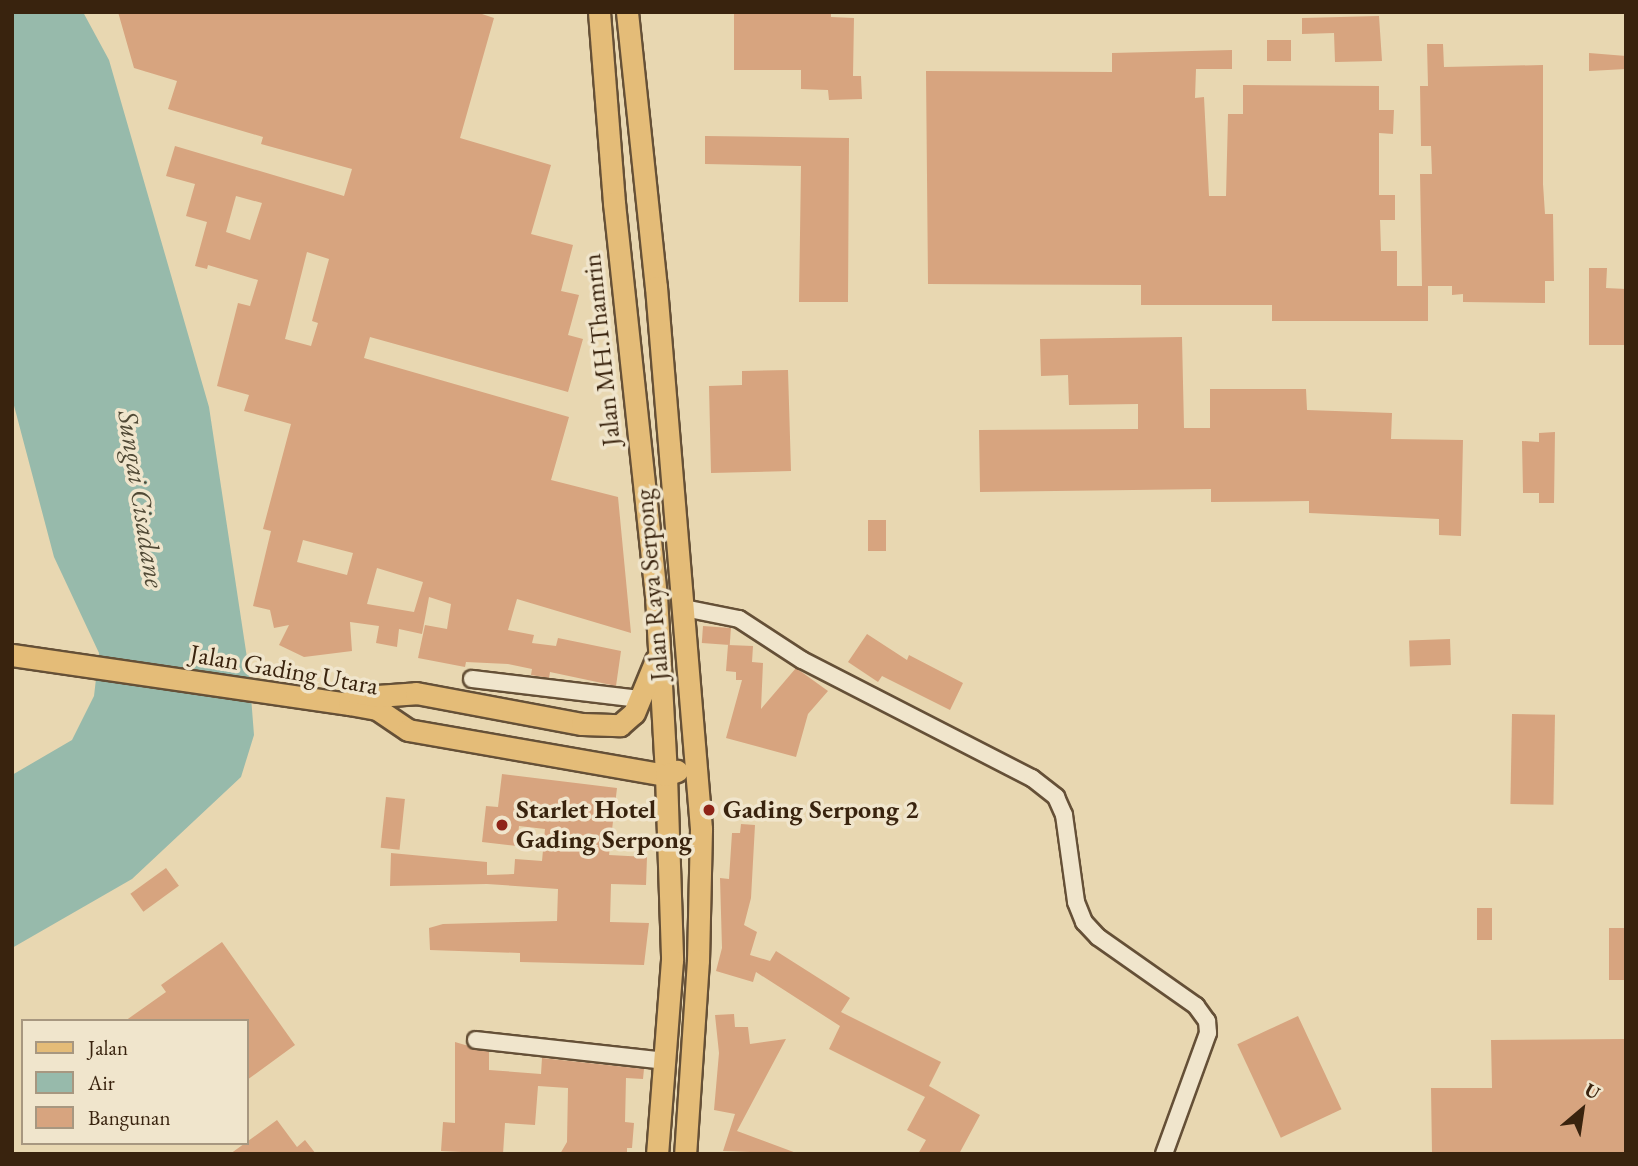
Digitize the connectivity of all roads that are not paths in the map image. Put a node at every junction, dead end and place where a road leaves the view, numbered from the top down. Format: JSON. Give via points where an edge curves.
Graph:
{"nodes":[{"id":1,"x":599,"y":12,"type":"edge"},
{"id":2,"x":627,"y":12,"type":"edge"},
{"id":3,"x":684,"y":608,"type":"junction"},
{"id":4,"x":12,"y":643,"type":"edge"},
{"id":5,"x":12,"y":655,"type":"edge"},
{"id":6,"x":657,"y":660,"type":"junction"},
{"id":7,"x":472,"y":679,"type":"dead end"},
{"id":8,"x":349,"y":698,"type":"junction"},
{"id":9,"x":640,"y":699,"type":"junction"},
{"id":10,"x":695,"y":748,"type":"junction"},
{"id":11,"x":666,"y":775,"type":"junction"},
{"id":12,"x":476,"y":1040,"type":"dead end"},
{"id":13,"x":665,"y":1061,"type":"junction"},
{"id":14,"x":657,"y":1154,"type":"edge"},
{"id":15,"x":685,"y":1154,"type":"edge"},
{"id":16,"x":1164,"y":1154,"type":"edge"}],
"edges":[{"from":1,"to":6,"type":"main road","name":"Jalan MH.Thamrin","via":[[614,203],[656,595]]},
{"from":2,"to":3,"type":"main road","name":"Jalan Raya Serpong"},
{"from":3,"to":10,"type":"main road","name":"Jalan Raya Serpong"},
{"from":3,"to":16,"type":"street","via":[[739,619],[803,660],[1032,779],[1056,797],[1064,815],[1076,902],[1084,922],[1098,937],[1196,1006],[1208,1021],[1208,1033]]},
{"from":4,"to":8,"type":"main road","name":"Jalan Gading Utara"},
{"from":5,"to":8,"type":"main road","name":"Jalan Gading Utara"},
{"from":6,"to":9,"type":"main road","name":"Jalan Gading Utara"},
{"from":6,"to":11,"type":"main road","name":"Jalan MH.Thamrin"},
{"from":7,"to":9,"type":"street"},
{"from":8,"to":9,"type":"main road","name":"Jalan Gading Utara","via":[[416,693],[582,724],[615,725],[625,723]]},
{"from":8,"to":11,"type":"main road","name":"Jalan Gading Utara","via":[[377,709],[408,730]]},
{"from":10,"to":11,"type":"main road","via":[[680,770]]},
{"from":10,"to":15,"type":"main road","name":"Jalan Raya Serpong","via":[[701,829],[698,960]]},
{"from":11,"to":13,"type":"main road","via":[[673,960]]},
{"from":12,"to":13,"type":"street"},
{"from":13,"to":14,"type":"main road"}]}
